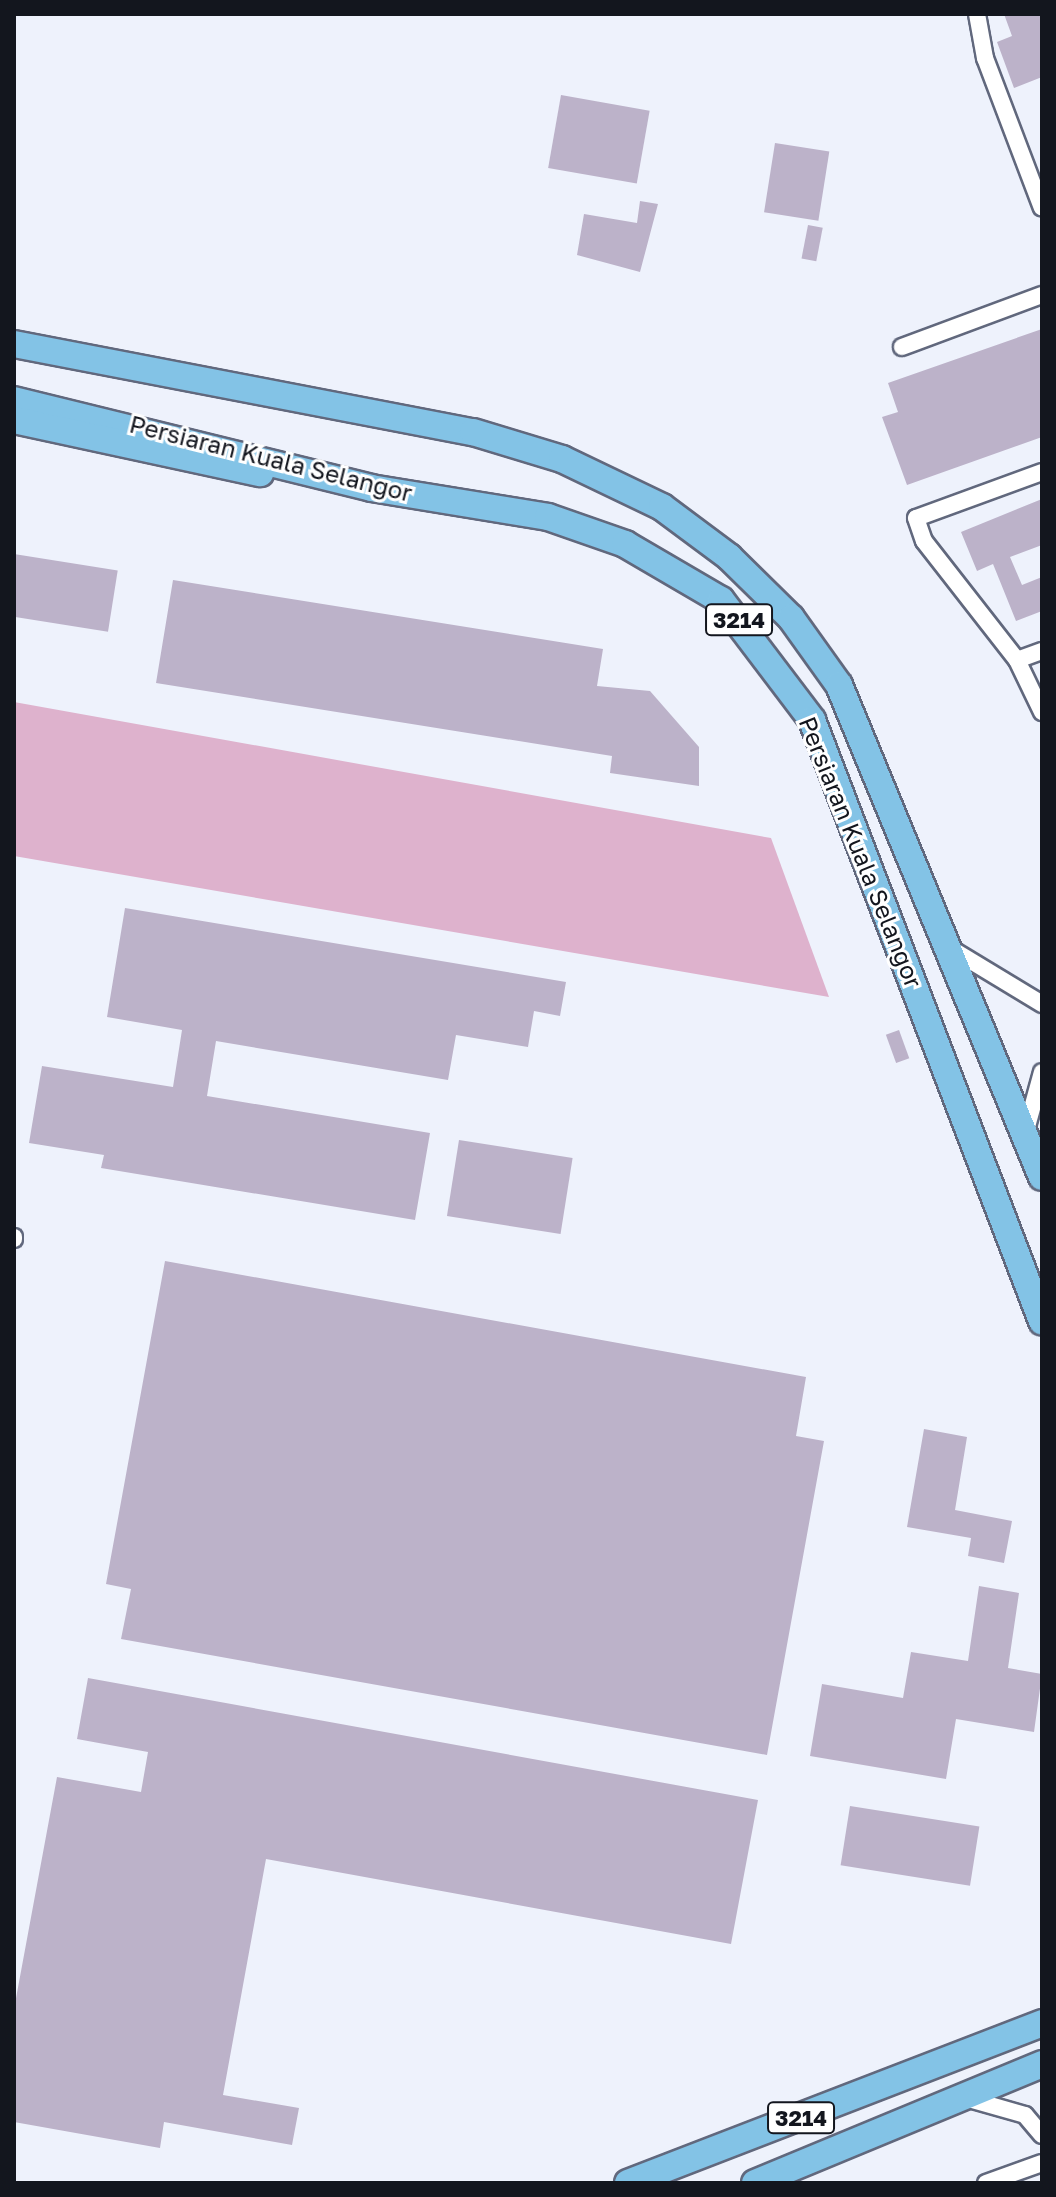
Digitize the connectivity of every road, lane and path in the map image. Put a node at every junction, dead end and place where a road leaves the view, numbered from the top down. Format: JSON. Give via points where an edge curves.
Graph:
{"nodes":[{"id":1,"x":977,"y":14,"type":"edge"},
{"id":2,"x":1042,"y":208,"type":"edge"},
{"id":3,"x":1042,"y":295,"type":"edge"},
{"id":4,"x":14,"y":344,"type":"edge"},
{"id":5,"x":902,"y":347,"type":"dead end"},
{"id":6,"x":14,"y":400,"type":"edge"},
{"id":7,"x":14,"y":420,"type":"edge"},
{"id":8,"x":1042,"y":472,"type":"edge"},
{"id":9,"x":371,"y":488,"type":"junction"},
{"id":10,"x":1042,"y":651,"type":"edge"},
{"id":11,"x":1017,"y":660,"type":"junction"},
{"id":12,"x":1042,"y":712,"type":"edge"},
{"id":13,"x":947,"y":946,"type":"junction"},
{"id":14,"x":1042,"y":1004,"type":"edge"},
{"id":15,"x":1042,"y":1072,"type":"edge"},
{"id":16,"x":1025,"y":1134,"type":"junction"},
{"id":17,"x":1042,"y":1177,"type":"edge"},
{"id":18,"x":1042,"y":1321,"type":"edge"},
{"id":19,"x":1042,"y":2023,"type":"edge"},
{"id":20,"x":1042,"y":2064,"type":"edge"},
{"id":21,"x":1042,"y":2075,"type":"edge"},
{"id":22,"x":998,"y":2087,"type":"junction"},
{"id":23,"x":969,"y":2099,"type":"junction"},
{"id":24,"x":1042,"y":2135,"type":"edge"},
{"id":25,"x":1042,"y":2163,"type":"edge"},
{"id":26,"x":628,"y":2183,"type":"edge"},
{"id":27,"x":755,"y":2183,"type":"edge"},
{"id":28,"x":986,"y":2183,"type":"edge"}],
"edges":[{"from":1,"to":2,"type":"street","via":[[985,58]]},
{"from":3,"to":5,"type":"street"},
{"from":4,"to":13,"type":"main road","name":"Persiaran Kuala Selangor","number":"3214","via":[[473,432],[562,459],[662,507],[729,557],[791,618],[839,685]]},
{"from":6,"to":9,"type":"main road","name":"Persiaran Kuala Selangor","number":"3214","via":[[103,416]]},
{"from":7,"to":9,"type":"main road","via":[[214,466]]},
{"from":8,"to":11,"type":"street","via":[[916,518],[924,541]]},
{"from":9,"to":18,"type":"main road","name":"Persiaran Kuala Selangor","number":"3214","via":[[548,517],[625,544],[721,600],[772,658],[812,720]]},
{"from":10,"to":11,"type":"street"},
{"from":11,"to":12,"type":"street"},
{"from":13,"to":14,"type":"street"},
{"from":13,"to":16,"type":"main road","name":"Persiaran Kuala Selangor","number":"3214"},
{"from":15,"to":16,"type":"street"},
{"from":16,"to":17,"type":"main road","name":"Persiaran Kuala Selangor","number":"3214"},
{"from":19,"to":26,"type":"main road","number":"3214"},
{"from":20,"to":22,"type":"main road"},
{"from":21,"to":22,"type":"main road","number":"3214"},
{"from":22,"to":23,"type":"main road","number":"3214"},
{"from":23,"to":24,"type":"street","via":[[1025,2115]]},
{"from":23,"to":27,"type":"main road","number":"3214"},
{"from":25,"to":28,"type":"street"}]}
